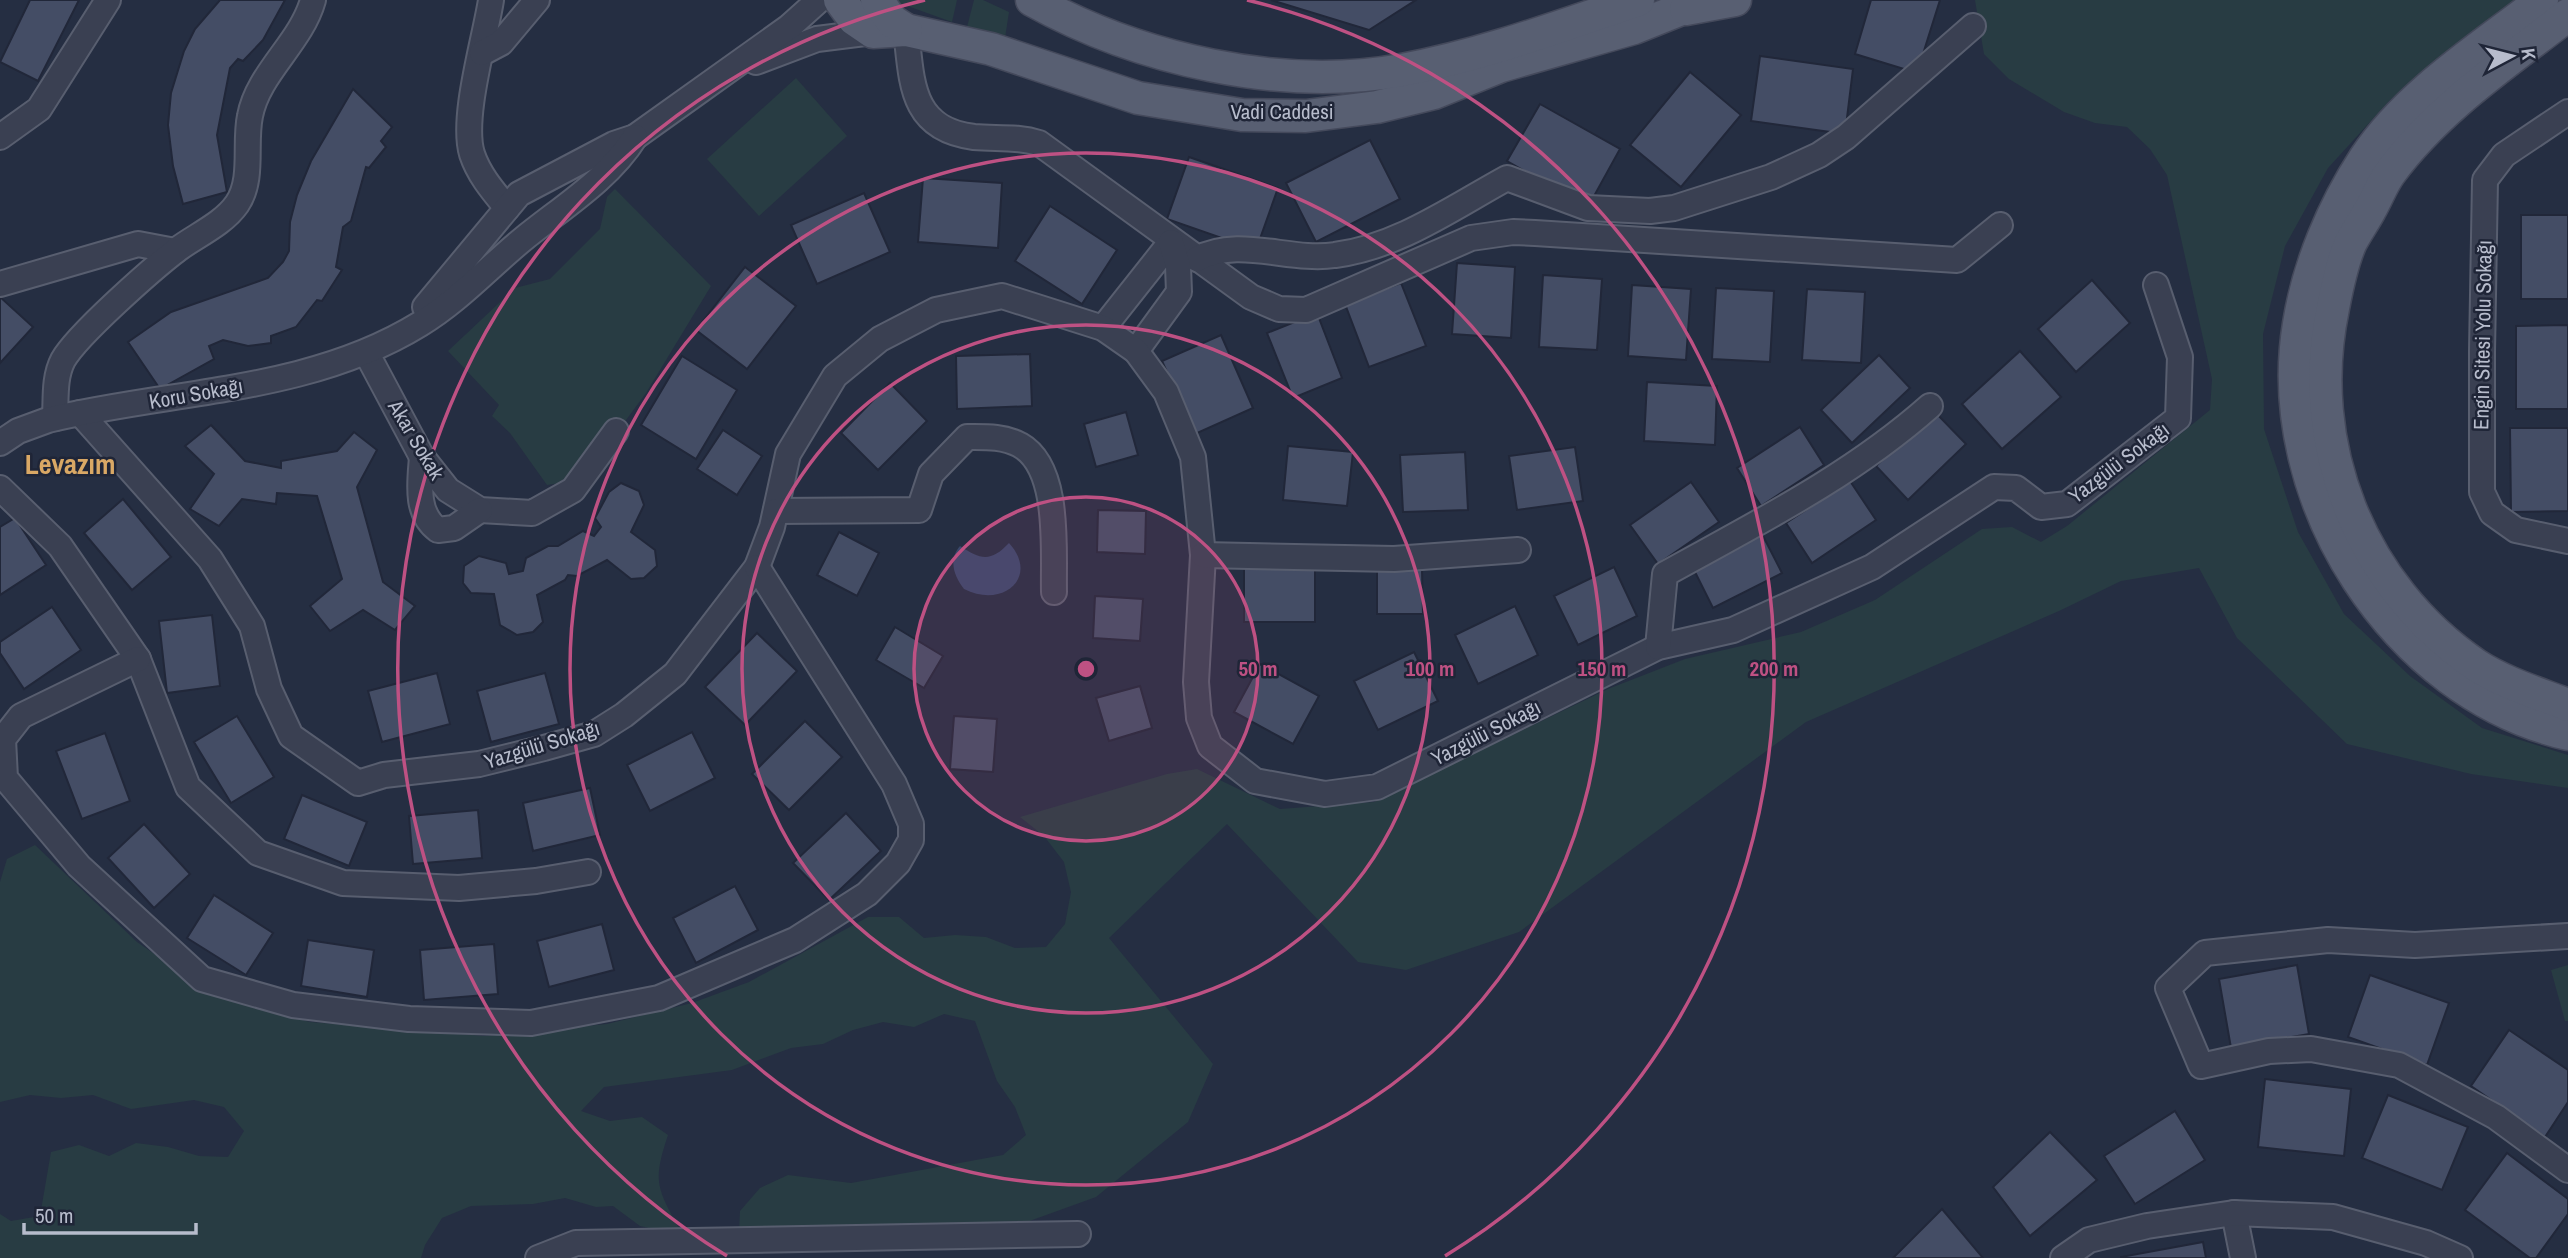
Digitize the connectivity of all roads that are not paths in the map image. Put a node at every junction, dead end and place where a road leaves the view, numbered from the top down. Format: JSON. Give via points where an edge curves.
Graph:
{"nodes":[{"id":1,"x":108,"y":0,"type":"edge"},
{"id":2,"x":313,"y":0,"type":"edge"},
{"id":3,"x":491,"y":0,"type":"edge"},
{"id":4,"x":537,"y":0,"type":"edge"},
{"id":5,"x":819,"y":0,"type":"edge"},
{"id":6,"x":840,"y":0,"type":"edge"},
{"id":7,"x":877,"y":0,"type":"edge"},
{"id":8,"x":1031,"y":0,"type":"edge"},
{"id":9,"x":1638,"y":0,"type":"edge"},
{"id":10,"x":1735,"y":0,"type":"edge"},
{"id":11,"x":2542,"y":0,"type":"edge"},
{"id":12,"x":1695,"y":5,"type":"edge"},
{"id":13,"x":2568,"y":15,"type":"edge"},
{"id":14,"x":1973,"y":26,"type":"dead end"},
{"id":15,"x":906,"y":30,"type":"junction"},
{"id":16,"x":873,"y":32,"type":"junction"},
{"id":17,"x":482,"y":53,"type":"junction"},
{"id":18,"x":723,"y":75,"type":"junction"},
{"id":19,"x":2568,"y":112,"type":"edge"},
{"id":20,"x":0,"y":136,"type":"edge"},
{"id":21,"x":635,"y":137,"type":"junction"},
{"id":22,"x":534,"y":186,"type":"junction"},
{"id":23,"x":505,"y":210,"type":"junction"},
{"id":24,"x":554,"y":215,"type":"junction"},
{"id":25,"x":2000,"y":225,"type":"dead end"},
{"id":26,"x":523,"y":239,"type":"junction"},
{"id":27,"x":1171,"y":242,"type":"junction"},
{"id":28,"x":175,"y":251,"type":"junction"},
{"id":29,"x":1197,"y":259,"type":"junction"},
{"id":30,"x":0,"y":284,"type":"edge"},
{"id":31,"x":2156,"y":285,"type":"dead end"},
{"id":32,"x":1103,"y":328,"type":"junction"},
{"id":33,"x":393,"y":340,"type":"junction"},
{"id":34,"x":1136,"y":351,"type":"junction"},
{"id":35,"x":366,"y":352,"type":"junction"},
{"id":36,"x":1930,"y":406,"type":"dead end"},
{"id":37,"x":80,"y":413,"type":"junction"},
{"id":38,"x":55,"y":418,"type":"junction"},
{"id":39,"x":616,"y":431,"type":"dead end"},
{"id":40,"x":0,"y":443,"type":"edge"},
{"id":41,"x":422,"y":457,"type":"junction"},
{"id":42,"x":0,"y":488,"type":"edge"},
{"id":43,"x":480,"y":510,"type":"junction"},
{"id":44,"x":776,"y":511,"type":"junction"},
{"id":45,"x":2568,"y":541,"type":"edge"},
{"id":46,"x":1518,"y":550,"type":"dead end"},
{"id":47,"x":1203,"y":555,"type":"junction"},
{"id":48,"x":757,"y":567,"type":"junction"},
{"id":49,"x":1054,"y":592,"type":"dead end"},
{"id":50,"x":1658,"y":647,"type":"junction"},
{"id":51,"x":138,"y":659,"type":"junction"},
{"id":52,"x":2568,"y":705,"type":"edge"},
{"id":53,"x":2568,"y":734,"type":"edge"},
{"id":54,"x":588,"y":872,"type":"dead end"},
{"id":55,"x":2568,"y":936,"type":"edge"},
{"id":56,"x":2568,"y":1170,"type":"edge"},
{"id":57,"x":2234,"y":1213,"type":"junction"},
{"id":58,"x":1078,"y":1234,"type":"dead end"},
{"id":59,"x":2091,"y":1249,"type":"edge"},
{"id":60,"x":538,"y":1258,"type":"edge"},
{"id":61,"x":2063,"y":1258,"type":"edge"},
{"id":62,"x":2243,"y":1258,"type":"edge"},
{"id":63,"x":2460,"y":1258,"type":"edge"}],
"edges":[{"from":1,"to":20,"type":"street","via":[[39,109]]},
{"from":2,"to":28,"type":"street","via":[[309,16],[262,84],[250,115],[247,176],[238,203]]},
{"from":3,"to":17,"type":"street"},
{"from":4,"to":17,"type":"street","via":[[501,43]]},
{"from":5,"to":18,"type":"street","name":"Koru Sokağı"},
{"from":6,"to":16,"type":"main road","via":[[854,19]]},
{"from":7,"to":15,"type":"main road","via":[[892,22]]},
{"from":8,"to":9,"type":"main road","name":"Vadi Caddesi","via":[[1068,20],[1179,59],[1227,68],[1350,76],[1447,59]]},
{"from":10,"to":12,"type":"main road","name":"Vadi Caddesi"},
{"from":11,"to":53,"type":"main road","via":[[2446,75],[2366,156],[2344,194],[2309,278],[2298,326],[2296,377],[2300,427],[2326,522],[2380,612],[2412,648],[2451,680],[2530,723]]},
{"from":12,"to":15,"type":"main road","name":"Vadi Caddesi","via":[[1501,66],[1434,93],[1377,107],[1306,116],[1178,107],[991,49]]},
{"from":13,"to":52,"type":"main road","via":[[2458,101],[2388,175],[2351,243],[2328,331],[2323,377],[2326,424],[2338,476],[2374,558],[2405,601],[2476,665]]},
{"from":14,"to":29,"type":"street","via":[[1846,137],[1819,155],[1770,177],[1674,208],[1588,208],[1507,178],[1403,236],[1356,252],[1307,257],[1228,249]]},
{"from":15,"to":16,"type":"main road","name":"Vadi Caddesi"},
{"from":15,"to":27,"type":"street","via":[[915,97],[927,117],[945,130],[1039,143]]},
{"from":16,"to":18,"type":"street","name":"Koru Sokağı","via":[[817,39]]},
{"from":17,"to":23,"type":"street","via":[[468,130],[472,154]]},
{"from":18,"to":21,"type":"street","name":"Koru Sokağı"},
{"from":19,"to":45,"type":"street","name":"Engin Sitesi Yolu Sokağı","via":[[2504,155],[2485,180],[2482,492],[2492,513],[2516,530]]},
{"from":21,"to":22,"type":"street","name":"Koru Sokağı"},
{"from":21,"to":24,"type":"street","name":"Koru Sokağı","via":[[622,157]]},
{"from":22,"to":23,"type":"street","name":"Koru Sokağı"},
{"from":22,"to":24,"type":"street"},
{"from":23,"to":26,"type":"street"},
{"from":23,"to":33,"type":"street","name":"Koru Sokağı","via":[[444,288]]},
{"from":24,"to":26,"type":"street","name":"Koru Sokağı"},
{"from":25,"to":29,"type":"street","via":[[1957,260],[1490,234],[1452,245],[1319,307],[1292,310],[1265,305]]},
{"from":26,"to":33,"type":"street","name":"Koru Sokağı","via":[[448,306]]},
{"from":27,"to":29,"type":"street"},
{"from":27,"to":32,"type":"street"},
{"from":27,"to":34,"type":"street","via":[[1179,292]]},
{"from":28,"to":30,"type":"street","via":[[138,244]]},
{"from":28,"to":38,"type":"street","via":[[77,341],[58,378]]},
{"from":31,"to":50,"type":"street","name":"Yazgülü Sokağı","via":[[2180,357],[2178,418],[2067,504],[2041,507],[2016,488],[1994,487],[1872,567],[1733,630]]},
{"from":32,"to":34,"type":"street","name":"Yazgülü Sokağı"},
{"from":32,"to":44,"type":"street","name":"Yazgülü Sokağı","via":[[1003,296],[936,310],[880,339],[835,376],[788,453]]},
{"from":33,"to":35,"type":"street","name":"Koru Sokağı"},
{"from":34,"to":47,"type":"street","name":"Yazgülü Sokağı","via":[[1166,392],[1193,457]]},
{"from":35,"to":37,"type":"street","name":"Koru Sokağı","via":[[280,378]]},
{"from":35,"to":41,"type":"street","name":"Akar Sokak"},
{"from":36,"to":50,"type":"street","via":[[1828,483],[1665,574]]},
{"from":37,"to":38,"type":"street","name":"Koru Sokağı"},
{"from":37,"to":48,"type":"street","name":"Yazgülü Sokağı","via":[[210,559],[252,626],[269,689],[291,737],[358,783],[384,775],[479,764],[594,734],[675,674]]},
{"from":38,"to":40,"type":"street","name":"Koru Sokağı"},
{"from":39,"to":43,"type":"street","name":"Akar Sokak","via":[[573,491],[531,513]]},
{"from":41,"to":43,"type":"street","name":"Akar Sokak","via":[[448,490]]},
{"from":41,"to":43,"type":"street","via":[[419,493],[428,523],[438,530],[454,528]]},
{"from":42,"to":51,"type":"street","via":[[60,546]]},
{"from":44,"to":48,"type":"street","name":"Yazgülü Sokağı"},
{"from":44,"to":49,"type":"street","via":[[919,510],[931,474],[967,438],[994,437],[1021,446],[1046,477]]},
{"from":46,"to":47,"type":"street","via":[[1394,559]]},
{"from":47,"to":50,"type":"street","name":"Yazgülü Sokağı","via":[[1196,682],[1199,718],[1210,746],[1255,781],[1325,794],[1377,788]]},
{"from":48,"to":51,"type":"street","via":[[894,784],[912,824],[911,840],[898,863],[867,894],[795,940],[659,998],[531,1023],[409,1019],[293,1005],[202,979],[79,866],[5,778],[3,739],[21,716]]},
{"from":51,"to":54,"type":"street","via":[[188,787],[258,853],[343,883],[459,888]]},
{"from":55,"to":56,"type":"street","via":[[2415,945],[2328,940],[2205,953],[2168,988],[2201,1066],[2269,1051],[2311,1049],[2399,1065],[2496,1117]]},
{"from":57,"to":59,"type":"street","via":[[2147,1226]]},
{"from":57,"to":62,"type":"street"},
{"from":57,"to":63,"type":"street","via":[[2333,1217],[2426,1243]]},
{"from":58,"to":60,"type":"street","via":[[576,1243]]},
{"from":59,"to":61,"type":"street"}]}
